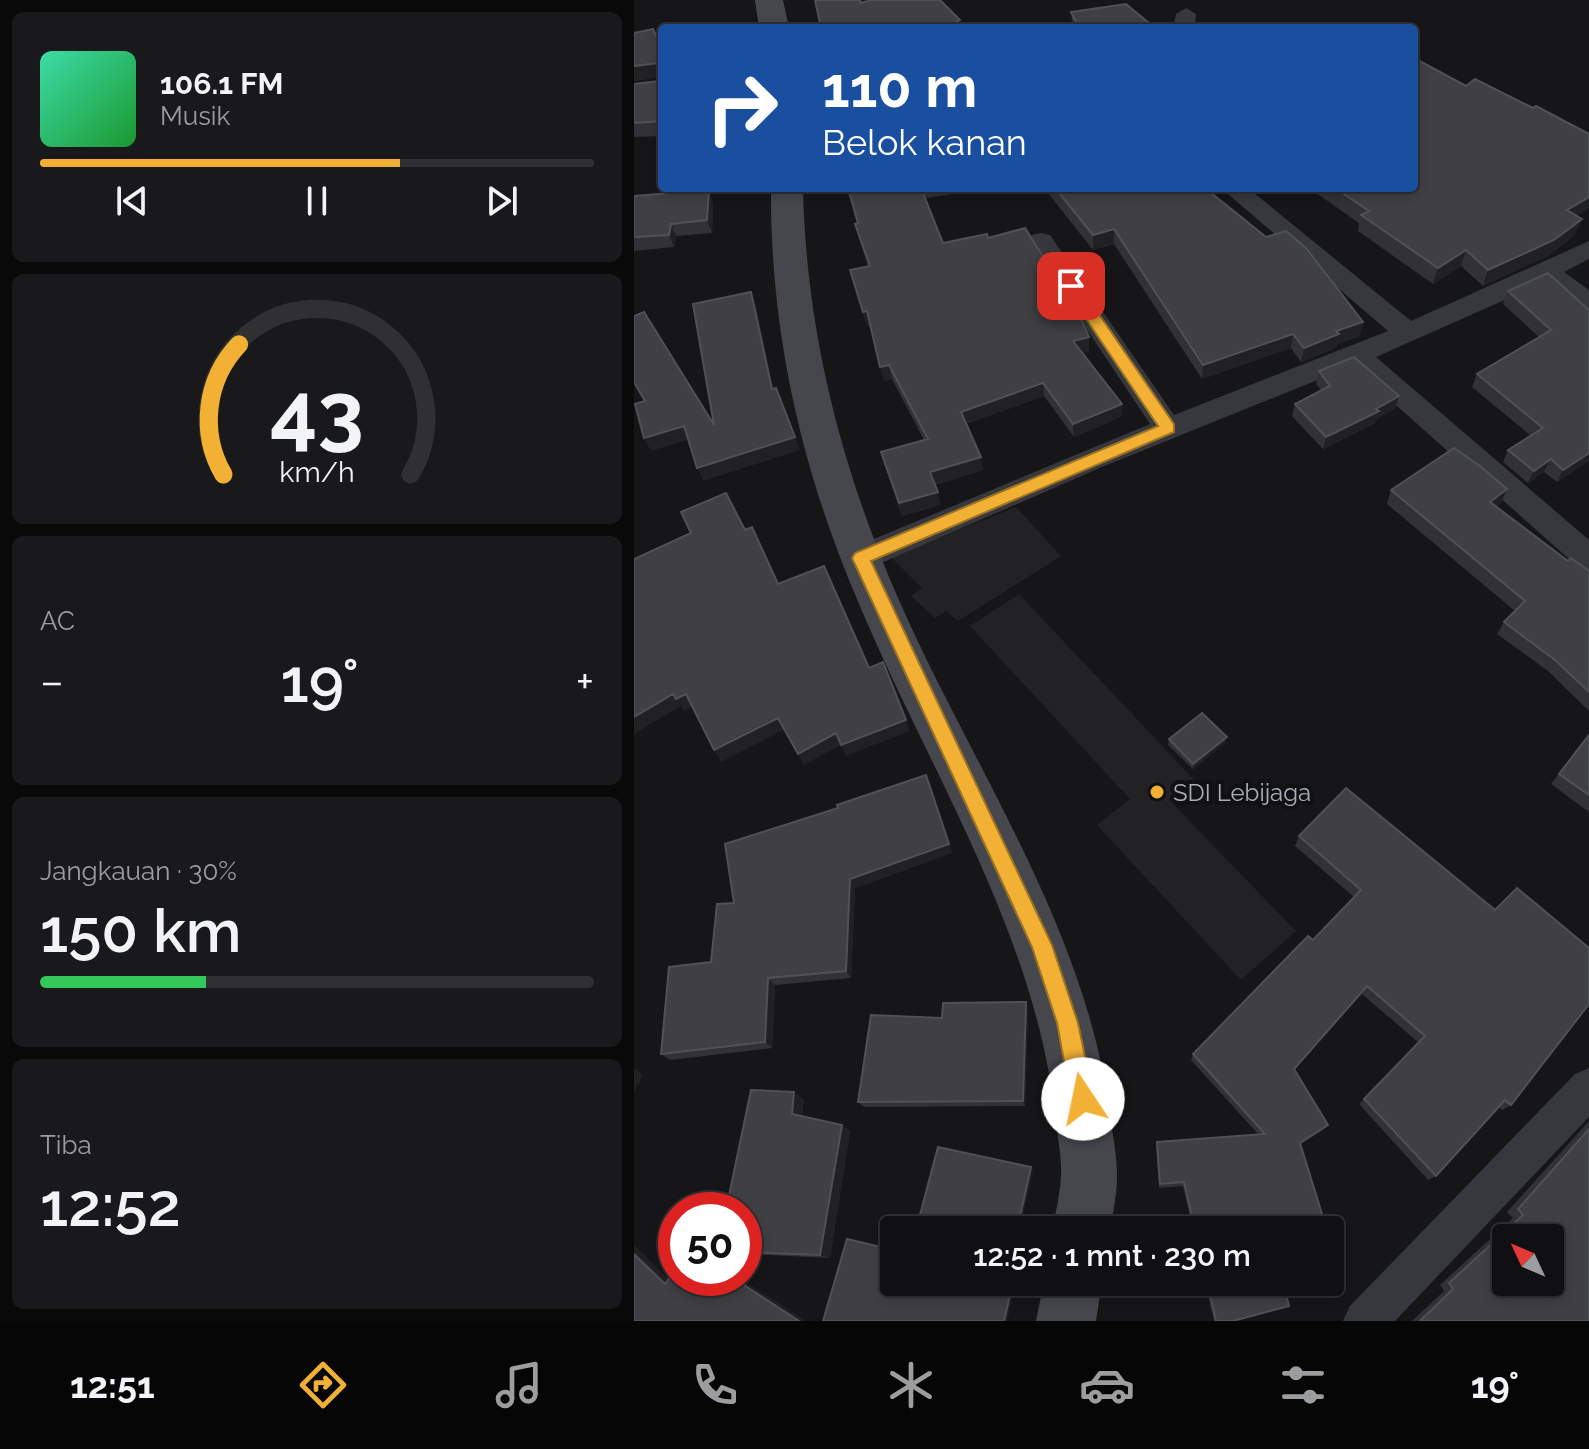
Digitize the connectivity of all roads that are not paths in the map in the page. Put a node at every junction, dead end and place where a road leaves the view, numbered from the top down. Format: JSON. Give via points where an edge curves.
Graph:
{"nodes":[{"id":1,"x":769,"y":0,"type":"edge"},
{"id":2,"x":773,"y":24,"type":"edge"},
{"id":3,"x":787,"y":192,"type":"edge"},
{"id":4,"x":1238,"y":192,"type":"edge"},
{"id":5,"x":1041,"y":241,"type":"dead end"},
{"id":6,"x":1589,"y":249,"type":"edge"},
{"id":7,"x":1546,"y":272,"type":"junction"},
{"id":8,"x":1589,"y":303,"type":"edge"},
{"id":9,"x":1408,"y":333,"type":"junction"},
{"id":10,"x":1357,"y":355,"type":"junction"},
{"id":11,"x":1168,"y":428,"type":"junction"},
{"id":12,"x":861,"y":558,"type":"junction"},
{"id":13,"x":1589,"y":558,"type":"edge"},
{"id":14,"x":1589,"y":1088,"type":"edge"},
{"id":15,"x":1083,"y":1216,"type":"edge"},
{"id":16,"x":1070,"y":1296,"type":"edge"},
{"id":17,"x":1066,"y":1321,"type":"edge"},
{"id":18,"x":1365,"y":1321,"type":"edge"}],
"edges":[{"from":1,"to":2,"type":"main road"},
{"from":3,"to":12,"type":"main road","via":[[787,268],[807,392]]},
{"from":4,"to":9,"type":"street"},
{"from":5,"to":11,"type":"street"},
{"from":6,"to":7,"type":"street"},
{"from":7,"to":8,"type":"street"},
{"from":7,"to":9,"type":"street"},
{"from":9,"to":10,"type":"street"},
{"from":10,"to":11,"type":"street"},
{"from":10,"to":13,"type":"street"},
{"from":11,"to":12,"type":"street"},
{"from":12,"to":15,"type":"main road","via":[[1042,945],[1067,1023],[1083,1099],[1089,1176]]},
{"from":14,"to":18,"type":"street"},
{"from":16,"to":17,"type":"main road"}]}
